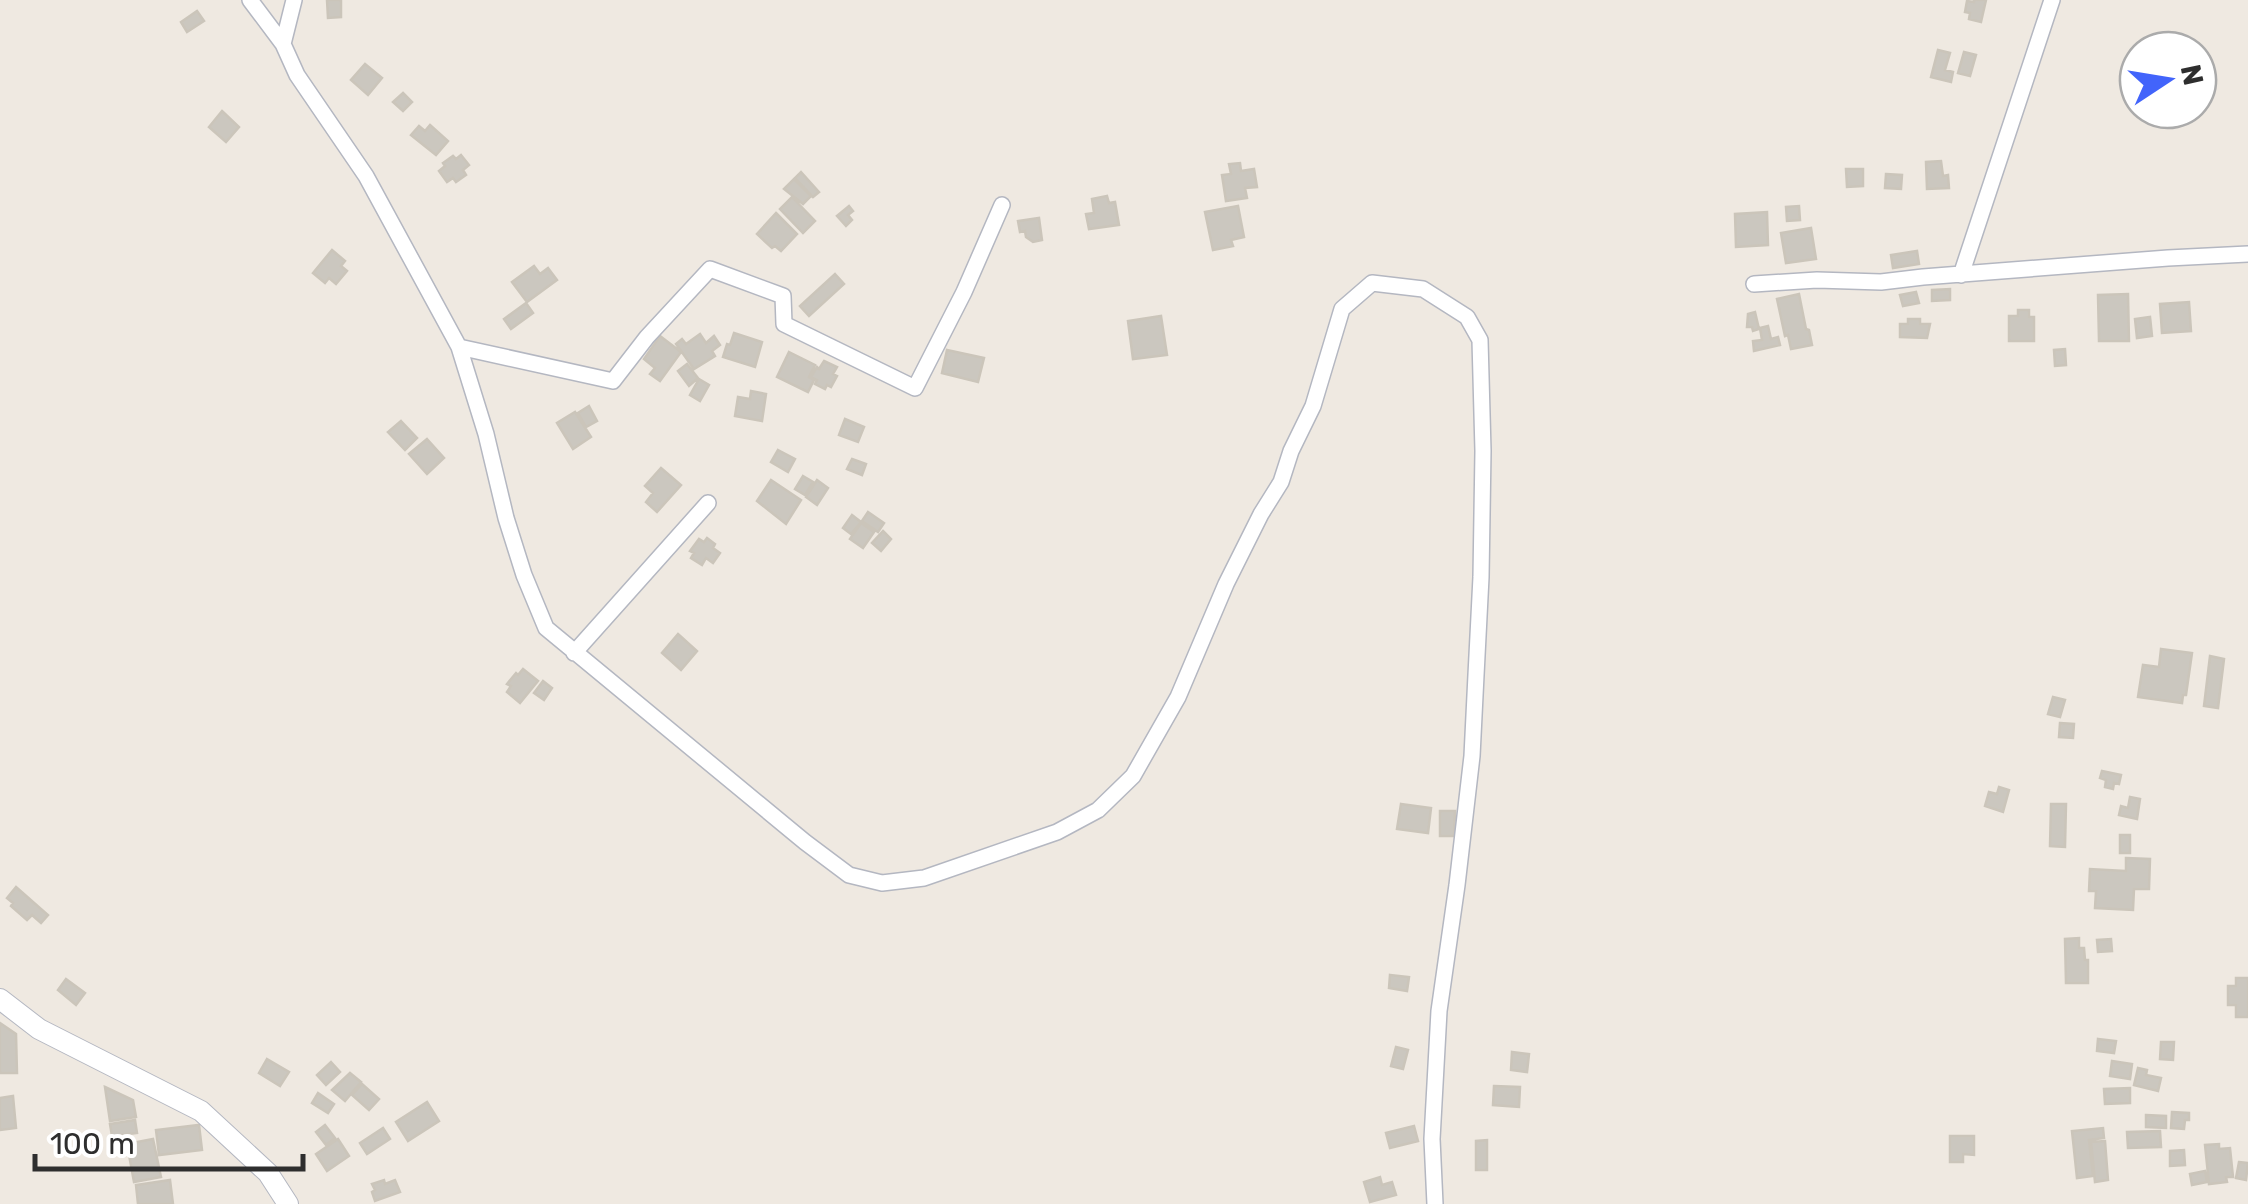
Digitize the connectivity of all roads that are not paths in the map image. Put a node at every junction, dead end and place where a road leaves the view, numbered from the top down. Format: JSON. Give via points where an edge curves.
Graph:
{"nodes":[{"id":1,"x":250,"y":0,"type":"edge"},
{"id":2,"x":294,"y":0,"type":"edge"},
{"id":3,"x":2052,"y":0,"type":"edge"},
{"id":4,"x":282,"y":44,"type":"junction"},
{"id":5,"x":1002,"y":205,"type":"dead end"},
{"id":6,"x":2248,"y":254,"type":"edge"},
{"id":7,"x":1961,"y":274,"type":"junction"},
{"id":8,"x":1754,"y":284,"type":"dead end"},
{"id":9,"x":459,"y":347,"type":"junction"},
{"id":10,"x":708,"y":503,"type":"dead end"},
{"id":11,"x":574,"y":654,"type":"junction"},
{"id":12,"x":0,"y":999,"type":"edge"},
{"id":13,"x":288,"y":1204,"type":"edge"},
{"id":14,"x":1436,"y":1204,"type":"edge"}],
"edges":[{"from":1,"to":4,"type":"street"},
{"from":2,"to":4,"type":"street"},
{"from":3,"to":7,"type":"street"},
{"from":4,"to":9,"type":"street","via":[[366,176]]},
{"from":5,"to":9,"type":"street","via":[[915,388],[784,324],[783,296],[710,269],[613,381]]},
{"from":6,"to":7,"type":"street"},
{"from":7,"to":8,"type":"street"},
{"from":9,"to":11,"type":"street","via":[[524,575],[546,628]]},
{"from":10,"to":11,"type":"street"},
{"from":11,"to":14,"type":"street","via":[[850,875],[882,883],[924,878],[1057,832],[1098,810],[1132,776],[1178,696],[1226,584],[1281,482],[1342,309],[1372,283],[1423,288],[1467,317],[1480,340],[1483,452],[1472,756],[1438,1011]]},
{"from":12,"to":13,"type":"street","via":[[39,1029],[200,1112],[268,1174]]}]}
